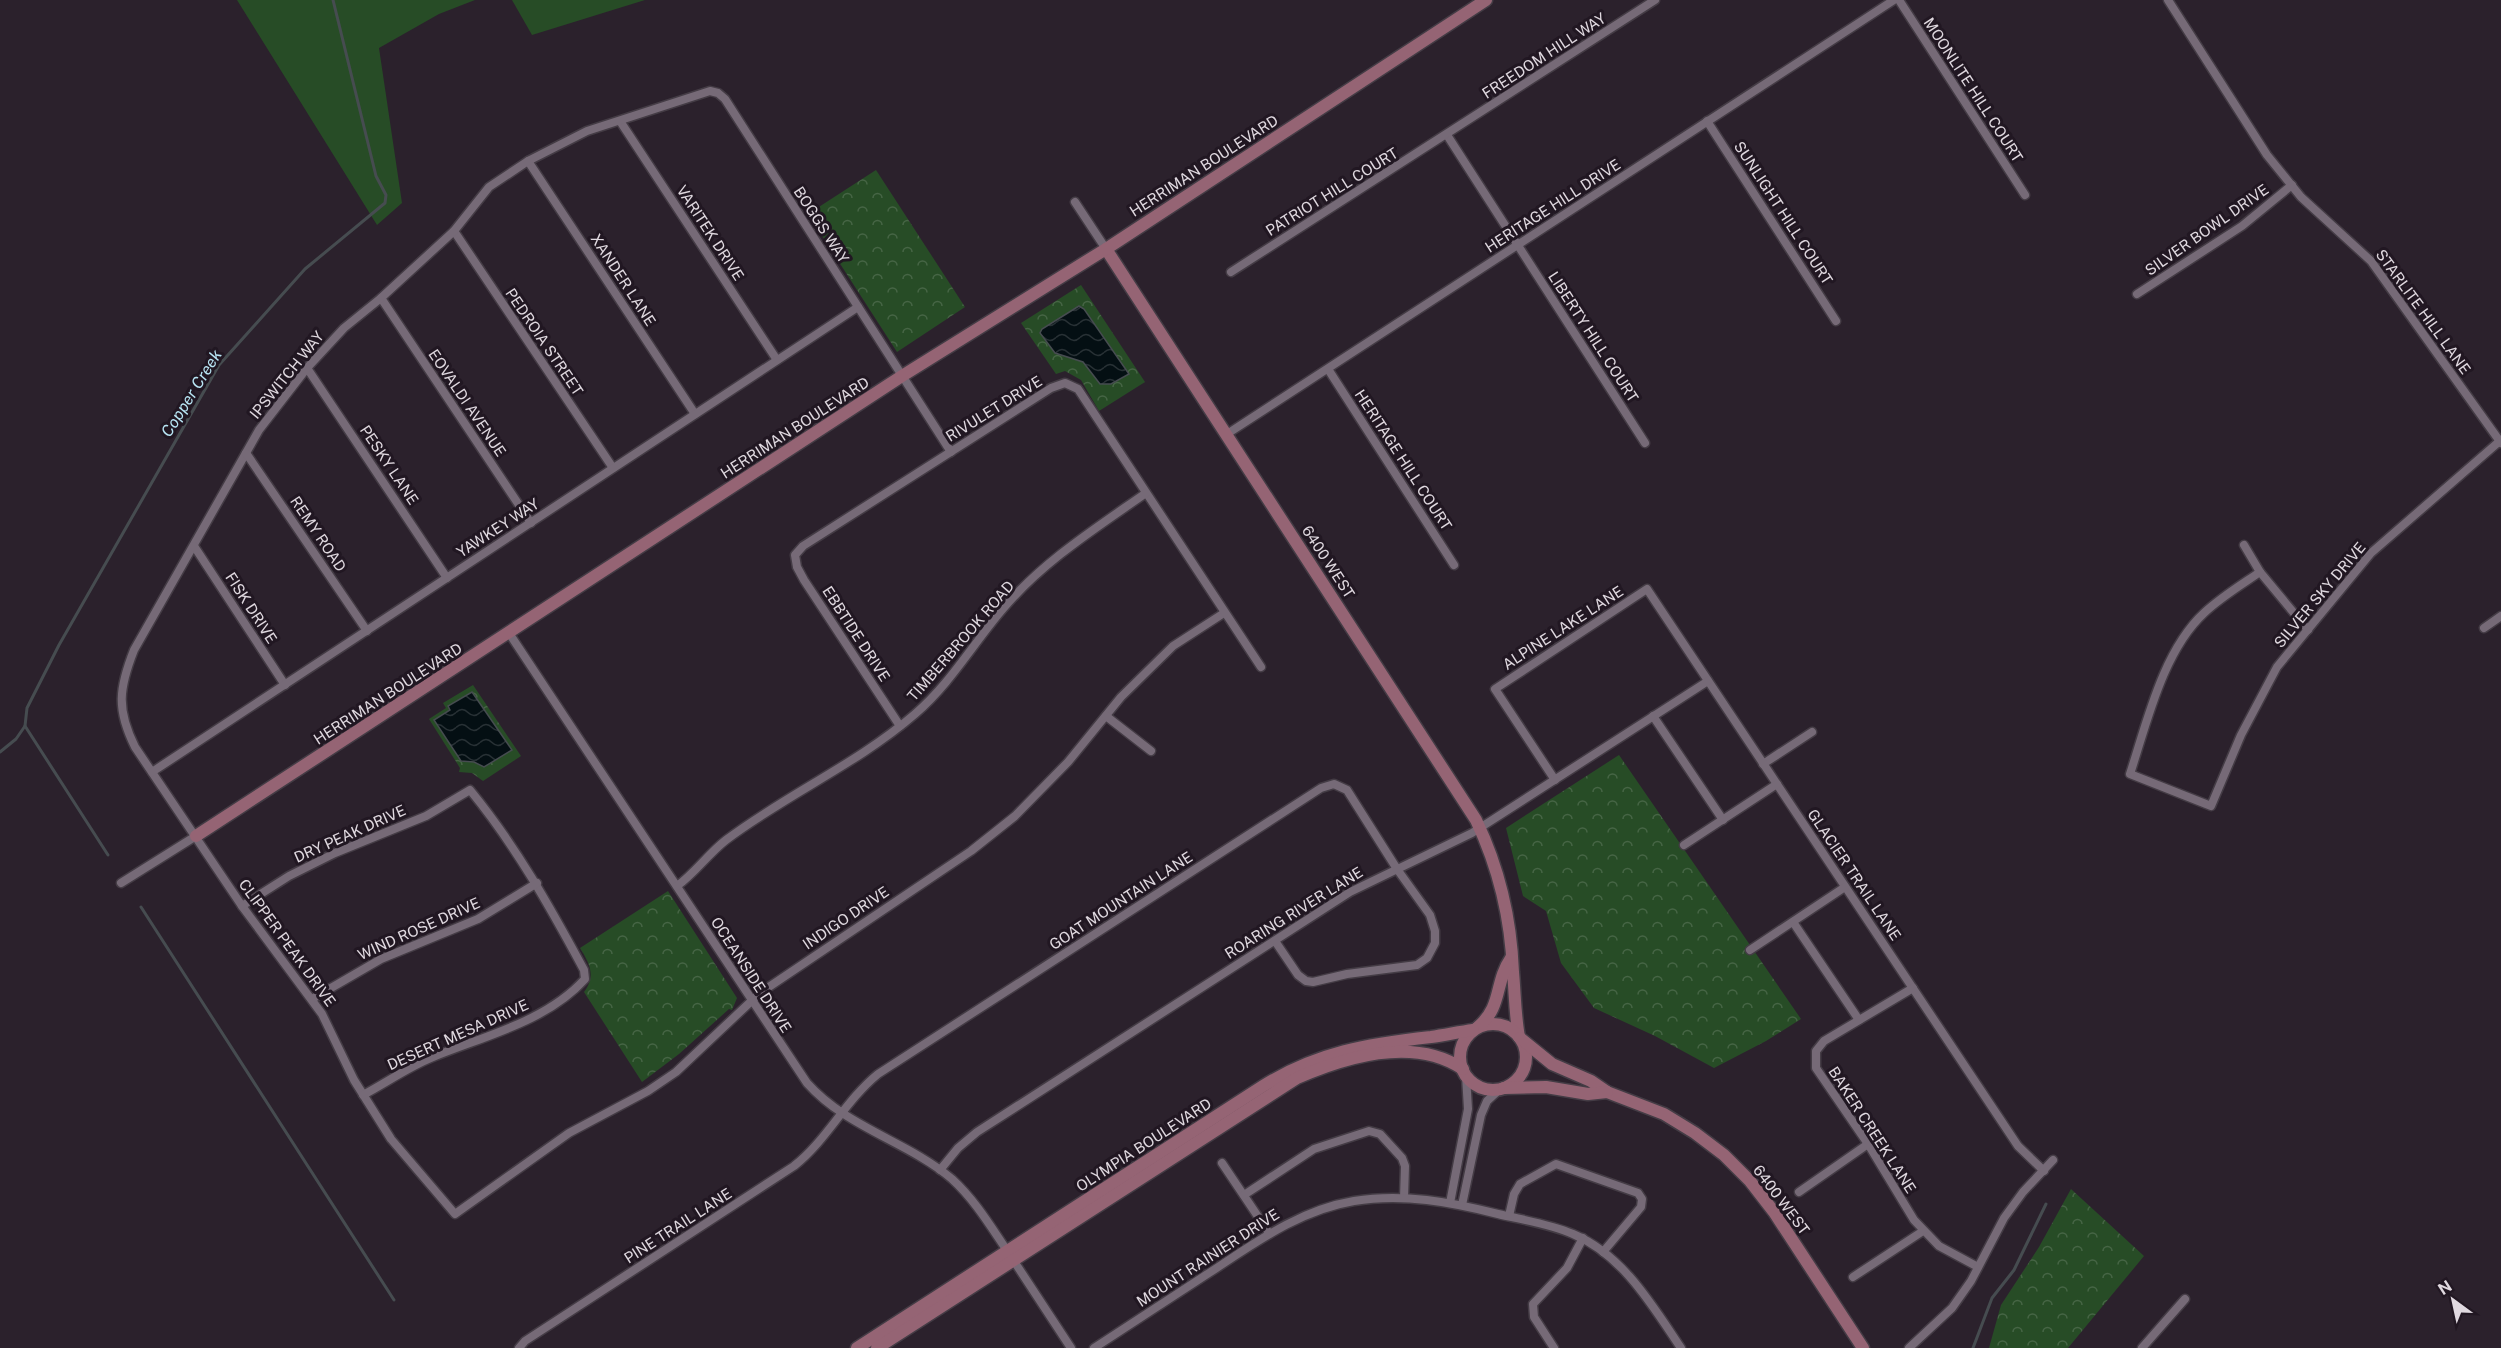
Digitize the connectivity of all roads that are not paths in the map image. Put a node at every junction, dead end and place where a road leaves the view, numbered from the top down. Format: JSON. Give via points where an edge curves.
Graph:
{"nodes":[{"id":1,"x":1486,"y":0,"type":"edge"},
{"id":2,"x":1655,"y":0,"type":"edge"},
{"id":3,"x":1894,"y":0,"type":"edge"},
{"id":4,"x":1899,"y":0,"type":"edge"},
{"id":5,"x":2168,"y":0,"type":"edge"},
{"id":6,"x":715,"y":92,"type":"joint"},
{"id":7,"x":620,"y":121,"type":"junction"},
{"id":8,"x":1707,"y":121,"type":"junction"},
{"id":9,"x":1447,"y":135,"type":"junction"},
{"id":10,"x":528,"y":161,"type":"junction"},
{"id":11,"x":2292,"y":185,"type":"junction"},
{"id":12,"x":2025,"y":195,"type":"dead end"},
{"id":13,"x":1075,"y":202,"type":"dead end"},
{"id":14,"x":453,"y":231,"type":"junction"},
{"id":15,"x":1517,"y":245,"type":"junction"},
{"id":16,"x":1106,"y":249,"type":"junction"},
{"id":17,"x":1231,"y":272,"type":"dead end"},
{"id":18,"x":2137,"y":294,"type":"dead end"},
{"id":19,"x":381,"y":298,"type":"junction"},
{"id":20,"x":858,"y":307,"type":"junction"},
{"id":21,"x":1836,"y":321,"type":"dead end"},
{"id":22,"x":777,"y":360,"type":"junction"},
{"id":23,"x":308,"y":368,"type":"junction"},
{"id":24,"x":1328,"y":369,"type":"junction"},
{"id":25,"x":902,"y":376,"type":"junction"},
{"id":26,"x":695,"y":414,"type":"junction"},
{"id":27,"x":1227,"y":434,"type":"junction"},
{"id":28,"x":2500,"y":441,"type":"edge"},
{"id":29,"x":1645,"y":443,"type":"dead end"},
{"id":30,"x":951,"y":452,"type":"junction"},
{"id":31,"x":246,"y":453,"type":"junction"},
{"id":32,"x":613,"y":468,"type":"junction"},
{"id":33,"x":1146,"y":493,"type":"junction"},
{"id":34,"x":531,"y":523,"type":"junction"},
{"id":35,"x":2244,"y":545,"type":"dead end"},
{"id":36,"x":194,"y":546,"type":"junction"},
{"id":37,"x":795,"y":555,"type":"joint"},
{"id":38,"x":1454,"y":565,"type":"dead end"},
{"id":39,"x":2260,"y":572,"type":"junction"},
{"id":40,"x":447,"y":578,"type":"junction"},
{"id":41,"x":1647,"y":589,"type":"joint"},
{"id":42,"x":1224,"y":613,"type":"junction"},
{"id":43,"x":2501,"y":616,"type":"edge"},
{"id":44,"x":2484,"y":628,"type":"dead end"},
{"id":45,"x":2308,"y":630,"type":"junction"},
{"id":46,"x":367,"y":631,"type":"junction"},
{"id":47,"x":509,"y":633,"type":"junction"},
{"id":48,"x":1261,"y":667,"type":"dead end"},
{"id":49,"x":1708,"y":681,"type":"junction"},
{"id":50,"x":285,"y":685,"type":"junction"},
{"id":51,"x":1106,"y":716,"type":"junction"},
{"id":52,"x":1653,"y":717,"type":"junction"},
{"id":53,"x":900,"y":726,"type":"junction"},
{"id":54,"x":1812,"y":732,"type":"dead end"},
{"id":55,"x":1151,"y":751,"type":"dead end"},
{"id":56,"x":1763,"y":764,"type":"junction"},
{"id":57,"x":152,"y":772,"type":"junction"},
{"id":58,"x":1555,"y":780,"type":"junction"},
{"id":59,"x":1777,"y":784,"type":"junction"},
{"id":60,"x":470,"y":790,"type":"joint"},
{"id":61,"x":1722,"y":820,"type":"junction"},
{"id":62,"x":1480,"y":829,"type":"junction"},
{"id":63,"x":196,"y":836,"type":"junction"},
{"id":64,"x":1684,"y":845,"type":"dead end"},
{"id":65,"x":1397,"y":869,"type":"junction"},
{"id":66,"x":537,"y":882,"type":"junction"},
{"id":67,"x":121,"y":883,"type":"dead end"},
{"id":68,"x":677,"y":886,"type":"junction"},
{"id":69,"x":1845,"y":887,"type":"junction"},
{"id":70,"x":242,"y":906,"type":"junction"},
{"id":71,"x":1793,"y":922,"type":"junction"},
{"id":72,"x":1275,"y":940,"type":"junction"},
{"id":73,"x":1750,"y":950,"type":"dead end"},
{"id":74,"x":1511,"y":958,"type":"junction"},
{"id":75,"x":1913,"y":988,"type":"junction"},
{"id":76,"x":312,"y":999,"type":"junction"},
{"id":77,"x":752,"y":1000,"type":"junction"},
{"id":78,"x":1859,"y":1020,"type":"junction"},
{"id":79,"x":1475,"y":1029,"type":"junction"},
{"id":80,"x":1520,"y":1037,"type":"junction"},
{"id":81,"x":1464,"y":1073,"type":"junction"},
{"id":82,"x":1501,"y":1089,"type":"junction"},
{"id":83,"x":1607,"y":1092,"type":"junction"},
{"id":84,"x":363,"y":1095,"type":"junction"},
{"id":85,"x":842,"y":1114,"type":"junction"},
{"id":86,"x":1868,"y":1144,"type":"junction"},
{"id":87,"x":2053,"y":1160,"type":"dead end"},
{"id":88,"x":1222,"y":1163,"type":"dead end"},
{"id":89,"x":940,"y":1170,"type":"junction"},
{"id":90,"x":2044,"y":1170,"type":"junction"},
{"id":91,"x":1799,"y":1192,"type":"dead end"},
{"id":92,"x":1244,"y":1195,"type":"junction"},
{"id":93,"x":1404,"y":1198,"type":"junction"},
{"id":94,"x":1456,"y":1204,"type":"junction"},
{"id":95,"x":455,"y":1214,"type":"joint"},
{"id":96,"x":1509,"y":1216,"type":"junction"},
{"id":97,"x":1923,"y":1230,"type":"junction"},
{"id":98,"x":1269,"y":1233,"type":"junction"},
{"id":99,"x":1582,"y":1238,"type":"junction"},
{"id":100,"x":1603,"y":1252,"type":"junction"},
{"id":101,"x":1010,"y":1256,"type":"junction"},
{"id":102,"x":1978,"y":1267,"type":"junction"},
{"id":103,"x":1853,"y":1277,"type":"dead end"},
{"id":104,"x":2185,"y":1299,"type":"dead end"},
{"id":105,"x":2145,"y":1345,"type":"edge"},
{"id":106,"x":519,"y":1348,"type":"edge"},
{"id":107,"x":857,"y":1348,"type":"edge"},
{"id":108,"x":877,"y":1348,"type":"edge"},
{"id":109,"x":1071,"y":1348,"type":"edge"},
{"id":110,"x":1094,"y":1348,"type":"edge"},
{"id":111,"x":1554,"y":1348,"type":"edge"},
{"id":112,"x":1681,"y":1348,"type":"edge"},
{"id":113,"x":1863,"y":1348,"type":"edge"},
{"id":114,"x":1909,"y":1348,"type":"edge"},
{"id":115,"x":2156,"y":1348,"type":"edge"}],
"edges":[{"from":1,"to":16,"type":"street","name":"HERRIMAN BOULEVARD"},
{"from":2,"to":9,"type":"street","name":"FREEDOM HILL WAY"},
{"from":3,"to":8,"type":"street","name":"HERITAGE HILL DRIVE"},
{"from":4,"to":12,"type":"street","name":"MOONLITE HILL COURT"},
{"from":5,"to":11,"type":"street","name":"STARLITE HILL LANE","via":[[2267,155]]},
{"from":6,"to":7,"type":"street","name":"IPSWITCH WAY","via":[[705,91]]},
{"from":6,"to":20,"type":"street","name":"BOGGS WAY","via":[[725,99]]},
{"from":7,"to":10,"type":"street","name":"IPSWITCH WAY","via":[[576,135]]},
{"from":7,"to":22,"type":"street","name":"VARITEK DRIVE"},
{"from":8,"to":15,"type":"street","name":"HERITAGE HILL DRIVE"},
{"from":8,"to":21,"type":"street","name":"SUNLIGHT HILL COURT"},
{"from":9,"to":15,"type":"street","name":"LIBERTY HILL COURT"},
{"from":9,"to":17,"type":"street","name":"PATRIOT HILL COURT"},
{"from":10,"to":14,"type":"street","name":"IPSWITCH WAY","via":[[489,187]]},
{"from":10,"to":26,"type":"street","name":"XANDER LANE"},
{"from":11,"to":18,"type":"street","name":"SILVER BOWL DRIVE","via":[[2242,226]]},
{"from":11,"to":28,"type":"street","name":"STARLITE HILL LANE","via":[[2371,261]]},
{"from":13,"to":16,"type":"street","name":"6400 WEST"},
{"from":14,"to":19,"type":"street","name":"IPSWITCH WAY"},
{"from":14,"to":32,"type":"street","name":"PEDROIA STREET"},
{"from":15,"to":24,"type":"street","name":"HERITAGE HILL DRIVE"},
{"from":15,"to":29,"type":"street","name":"LIBERTY HILL COURT"},
{"from":16,"to":25,"type":"street","name":"HERRIMAN BOULEVARD"},
{"from":16,"to":27,"type":"street","name":"6400 WEST"},
{"from":19,"to":23,"type":"street","name":"IPSWITCH WAY","via":[[344,328]]},
{"from":19,"to":34,"type":"street","name":"EOVALDI AVENUE"},
{"from":20,"to":22,"type":"street","name":"YAWKEY WAY"},
{"from":20,"to":25,"type":"street","name":"BOGGS WAY"},
{"from":22,"to":26,"type":"street","name":"YAWKEY WAY"},
{"from":23,"to":31,"type":"street","name":"IPSWITCH WAY"},
{"from":23,"to":40,"type":"street","name":"PESKY LANE"},
{"from":24,"to":27,"type":"street","name":"HERITAGE HILL DRIVE"},
{"from":24,"to":38,"type":"street","name":"HERITAGE HILL COURT"},
{"from":25,"to":30,"type":"street","name":"BOGGS WAY"},
{"from":25,"to":47,"type":"street","name":"HERRIMAN BOULEVARD"},
{"from":26,"to":32,"type":"street","name":"YAWKEY WAY"},
{"from":27,"to":62,"type":"street","name":"6400 WEST","via":[[1464,798]]},
{"from":28,"to":45,"type":"street","name":"SILVER SKY DRIVE","via":[[2371,553]]},
{"from":30,"to":33,"type":"street","name":"RIVULET DRIVE","via":[[1065,383],[1078,389]]},
{"from":30,"to":37,"type":"street","name":"RIVULET DRIVE","via":[[803,546]]},
{"from":31,"to":36,"type":"street","name":"IPSWITCH WAY"},
{"from":31,"to":46,"type":"street","name":"REMY ROAD"},
{"from":32,"to":34,"type":"street","name":"YAWKEY WAY"},
{"from":33,"to":42,"type":"street","name":"RIVULET DRIVE"},
{"from":33,"to":53,"type":"street","name":"TIMBERBROOK ROAD","via":[[1042,569],[1002,609],[938,692]]},
{"from":34,"to":40,"type":"street","name":"YAWKEY WAY"},
{"from":35,"to":39,"type":"street"},
{"from":36,"to":50,"type":"street","name":"FISK DRIVE"},
{"from":36,"to":57,"type":"street","name":"IPSWITCH WAY","via":[[134,650],[122,685],[120,704],[127,730]]},
{"from":37,"to":53,"type":"street","name":"EBBTIDE DRIVE","via":[[804,580]]},
{"from":39,"to":45,"type":"street"},
{"from":39,"to":45,"type":"street","name":"SILVER SKY DRIVE","via":[[2203,613],[2186,634],[2154,701],[2130,774],[2211,806],[2241,735],[2277,667]]},
{"from":40,"to":46,"type":"street","name":"YAWKEY WAY"},
{"from":41,"to":49,"type":"street","name":"GLACIER TRAIL LANE"},
{"from":41,"to":58,"type":"street","name":"ALPINE LAKE LANE","via":[[1495,690]]},
{"from":42,"to":48,"type":"street","name":"RIVULET DRIVE"},
{"from":42,"to":51,"type":"street","name":"INDIGO DRIVE","via":[[1173,646]]},
{"from":43,"to":44,"type":"street"},
{"from":46,"to":50,"type":"street","name":"YAWKEY WAY"},
{"from":47,"to":63,"type":"street","name":"HERRIMAN BOULEVARD"},
{"from":47,"to":68,"type":"street","name":"OCEANSIDE DRIVE"},
{"from":49,"to":52,"type":"street","name":"ROARING RIVER LANE"},
{"from":49,"to":56,"type":"street","name":"GLACIER TRAIL LANE"},
{"from":50,"to":57,"type":"street","name":"YAWKEY WAY"},
{"from":51,"to":55,"type":"street"},
{"from":51,"to":77,"type":"street","name":"INDIGO DRIVE","via":[[1022,808],[971,851]]},
{"from":52,"to":58,"type":"street","name":"ROARING RIVER LANE"},
{"from":52,"to":61,"type":"street"},
{"from":53,"to":68,"type":"street","name":"TIMBERBROOK ROAD","via":[[725,841]]},
{"from":54,"to":56,"type":"street"},
{"from":56,"to":59,"type":"street","name":"GLACIER TRAIL LANE"},
{"from":57,"to":63,"type":"street","name":"IPSWITCH WAY"},
{"from":58,"to":62,"type":"street","name":"ROARING RIVER LANE"},
{"from":59,"to":61,"type":"street"},
{"from":59,"to":69,"type":"street","name":"GLACIER TRAIL LANE"},
{"from":60,"to":66,"type":"street","name":"DESERT MESA DRIVE"},
{"from":60,"to":70,"type":"street","name":"DRY PEAK DRIVE","via":[[426,816],[289,876]]},
{"from":61,"to":64,"type":"street"},
{"from":62,"to":65,"type":"street","name":"ROARING RIVER LANE"},
{"from":62,"to":74,"type":"street","name":"6400 WEST","via":[[1503,897]]},
{"from":63,"to":67,"type":"street","name":"HERRIMAN BOULEVARD"},
{"from":63,"to":70,"type":"street","name":"CLIPPER PEAK DRIVE"},
{"from":65,"to":72,"type":"street","name":"ROARING RIVER LANE","via":[[1350,892]]},
{"from":65,"to":72,"type":"street","name":"GOAT MOUNTAIN LANE","via":[[1434,925],[1433,948],[1422,962],[1309,982],[1298,975]]},
{"from":65,"to":85,"type":"street","name":"GOAT MOUNTAIN LANE","via":[[1347,790],[1338,785],[1325,786],[878,1074]]},
{"from":66,"to":76,"type":"street","name":"WIND ROSE DRIVE","via":[[478,919],[381,959]]},
{"from":66,"to":84,"type":"street","name":"DESERT MESA DRIVE","via":[[584,970],[585,979],[540,1013],[431,1058]]},
{"from":68,"to":77,"type":"street","name":"OCEANSIDE DRIVE"},
{"from":69,"to":71,"type":"street"},
{"from":69,"to":75,"type":"street","name":"GLACIER TRAIL LANE"},
{"from":70,"to":76,"type":"street","name":"CLIPPER PEAK DRIVE"},
{"from":71,"to":73,"type":"street"},
{"from":71,"to":78,"type":"street"},
{"from":72,"to":89,"type":"street","name":"ROARING RIVER LANE","via":[[970,1137]]},
{"from":74,"to":79,"type":"street","name":"6400 WEST","via":[[1490,1016]]},
{"from":74,"to":80,"type":"street","name":"6400 WEST"},
{"from":75,"to":78,"type":"street","name":"BAKER CREEK LANE"},
{"from":75,"to":90,"type":"street","name":"GLACIER TRAIL LANE","via":[[2018,1146]]},
{"from":76,"to":84,"type":"street","name":"CLIPPER PEAK DRIVE"},
{"from":77,"to":85,"type":"street","name":"OCEANSIDE DRIVE","via":[[807,1083]]},
{"from":77,"to":95,"type":"street","name":"INDIGO DRIVE","via":[[676,1072],[569,1133]]},
{"from":78,"to":86,"type":"street","name":"BAKER CREEK LANE","via":[[1824,1041],[1816,1051],[1816,1068]]},
{"from":79,"to":80,"type":"street","via":[[1503,1025]]},
{"from":79,"to":81,"type":"street","via":[[1460,1050]]},
{"from":79,"to":101,"type":"street","name":"OLYMPIA BOULEVARD","via":[[1361,1046],[1293,1069]]},
{"from":80,"to":82,"type":"street","via":[[1525,1064],[1519,1077]]},
{"from":80,"to":83,"type":"street","name":"6400 WEST","via":[[1552,1064]]},
{"from":81,"to":82,"type":"street","via":[[1481,1088]]},
{"from":81,"to":94,"type":"street","via":[[1468,1109]]},
{"from":81,"to":101,"type":"street","name":"OLYMPIA BOULEVARD","via":[[1436,1055],[1401,1053],[1356,1058],[1311,1072]]},
{"from":82,"to":83,"type":"street","name":"6400 WEST","via":[[1546,1087],[1588,1094]]},
{"from":82,"to":94,"type":"street","via":[[1487,1101],[1482,1113]]},
{"from":83,"to":113,"type":"street","name":"6400 WEST","via":[[1680,1123],[1737,1167],[1774,1212]]},
{"from":84,"to":95,"type":"street","name":"CLIPPER PEAK DRIVE","via":[[391,1139]]},
{"from":85,"to":89,"type":"street","name":"OCEANSIDE DRIVE"},
{"from":85,"to":106,"type":"street","name":"PINE TRAIL LANE","via":[[822,1141],[794,1166]]},
{"from":86,"to":91,"type":"street"},
{"from":86,"to":97,"type":"street","name":"BAKER CREEK LANE"},
{"from":87,"to":90,"type":"street"},
{"from":88,"to":92,"type":"street"},
{"from":89,"to":101,"type":"street","name":"OCEANSIDE DRIVE","via":[[970,1197]]},
{"from":90,"to":102,"type":"street","via":[[2004,1218]]},
{"from":92,"to":93,"type":"street","via":[[1314,1149],[1369,1131],[1380,1134],[1402,1158]]},
{"from":92,"to":98,"type":"street"},
{"from":93,"to":94,"type":"street","name":"MOUNT RAINIER DRIVE"},
{"from":93,"to":98,"type":"street","name":"MOUNT RAINIER DRIVE","via":[[1373,1198],[1334,1205]]},
{"from":94,"to":96,"type":"street","name":"MOUNT RAINIER DRIVE"},
{"from":96,"to":99,"type":"street","name":"MOUNT RAINIER DRIVE"},
{"from":96,"to":100,"type":"street","via":[[1520,1184],[1556,1164],[1635,1191],[1642,1198],[1641,1207]]},
{"from":97,"to":102,"type":"street","name":"BAKER CREEK LANE","via":[[1939,1246]]},
{"from":97,"to":103,"type":"street"},
{"from":98,"to":110,"type":"street","name":"MOUNT RAINIER DRIVE"},
{"from":99,"to":100,"type":"street","name":"MOUNT RAINIER DRIVE"},
{"from":99,"to":111,"type":"street","via":[[1567,1268],[1533,1304],[1534,1317]]},
{"from":100,"to":112,"type":"street","name":"MOUNT RAINIER DRIVE","via":[[1639,1287]]},
{"from":101,"to":107,"type":"street","name":"OLYMPIA BOULEVARD"},
{"from":101,"to":108,"type":"street","name":"OLYMPIA BOULEVARD"},
{"from":101,"to":109,"type":"street","name":"OCEANSIDE DRIVE"},
{"from":102,"to":114,"type":"street","via":[[1952,1308]]},
{"from":104,"to":105,"type":"street"},
{"from":105,"to":115,"type":"street"}]}
